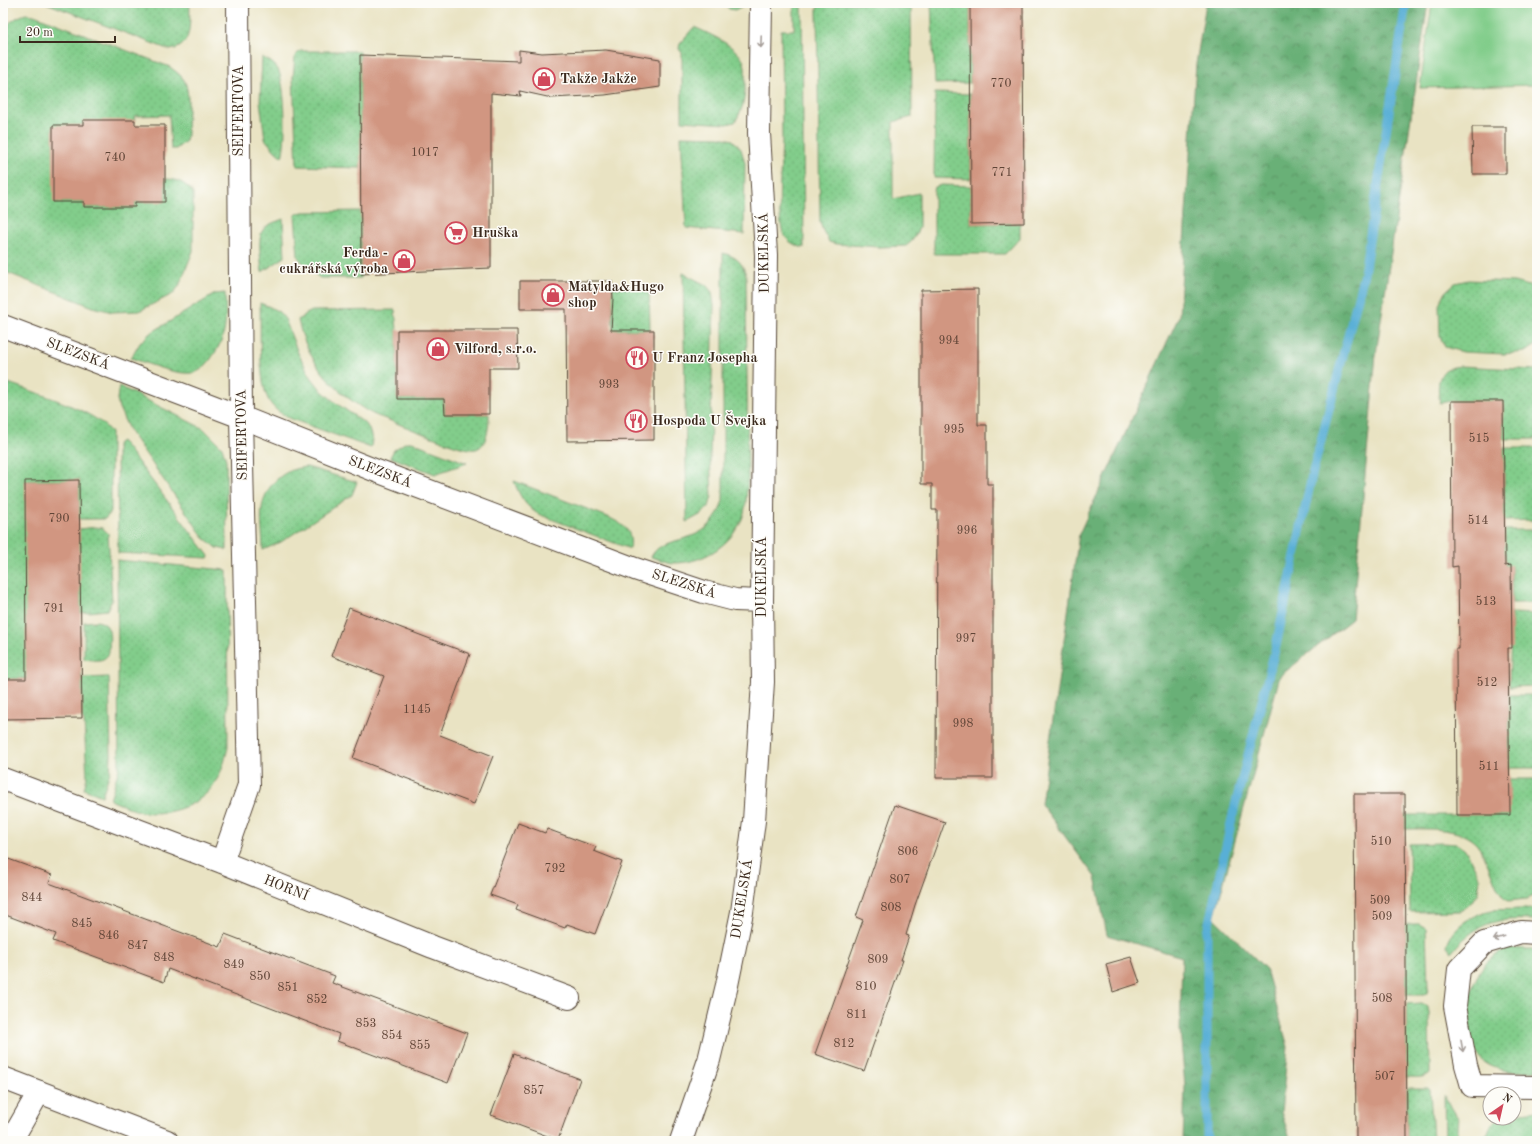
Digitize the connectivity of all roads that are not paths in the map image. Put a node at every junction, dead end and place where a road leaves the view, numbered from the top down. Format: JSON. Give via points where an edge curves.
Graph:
{"nodes":[{"id":1,"x":761,"y":3,"type":"edge"},
{"id":2,"x":238,"y":6,"type":"edge"},
{"id":3,"x":3,"y":326,"type":"edge"},
{"id":4,"x":241,"y":417,"type":"junction"},
{"id":5,"x":762,"y":601,"type":"junction"},
{"id":6,"x":3,"y":779,"type":"edge"},
{"id":7,"x":222,"y":862,"type":"junction"},
{"id":8,"x":1537,"y":933,"type":"edge"},
{"id":9,"x":569,"y":998,"type":"dead end"},
{"id":10,"x":3,"y":1078,"type":"edge"},
{"id":11,"x":1537,"y":1086,"type":"edge"},
{"id":12,"x":40,"y":1092,"type":"junction"},
{"id":13,"x":11,"y":1141,"type":"edge"},
{"id":14,"x":167,"y":1141,"type":"edge"},
{"id":15,"x":681,"y":1141,"type":"edge"}],
"edges":[{"from":1,"to":5,"type":"street","name":"DUKELSKÁ","one_way":true,"via":[[759,133],[766,255]]},
{"from":2,"to":4,"type":"street","name":"SEIFERTOVA"},
{"from":3,"to":4,"type":"street","name":"SLEZSKÁ"},
{"from":4,"to":5,"type":"street","name":"SLEZSKÁ","via":[[635,569],[735,600]]},
{"from":4,"to":7,"type":"street","name":"SEIFERTOVA","via":[[249,785]]},
{"from":5,"to":15,"type":"street","name":"DUKELSKÁ","via":[[763,682],[754,820],[742,912],[709,1060]]},
{"from":6,"to":7,"type":"street","name":"HORNÍ"},
{"from":7,"to":9,"type":"street","name":"HORNÍ","via":[[433,948]]},
{"from":8,"to":11,"type":"street","one_way":true,"via":[[1521,932],[1484,943],[1459,968],[1456,1006],[1472,1086]]},
{"from":10,"to":12,"type":"street"},
{"from":12,"to":13,"type":"street"},
{"from":12,"to":14,"type":"street"}]}
